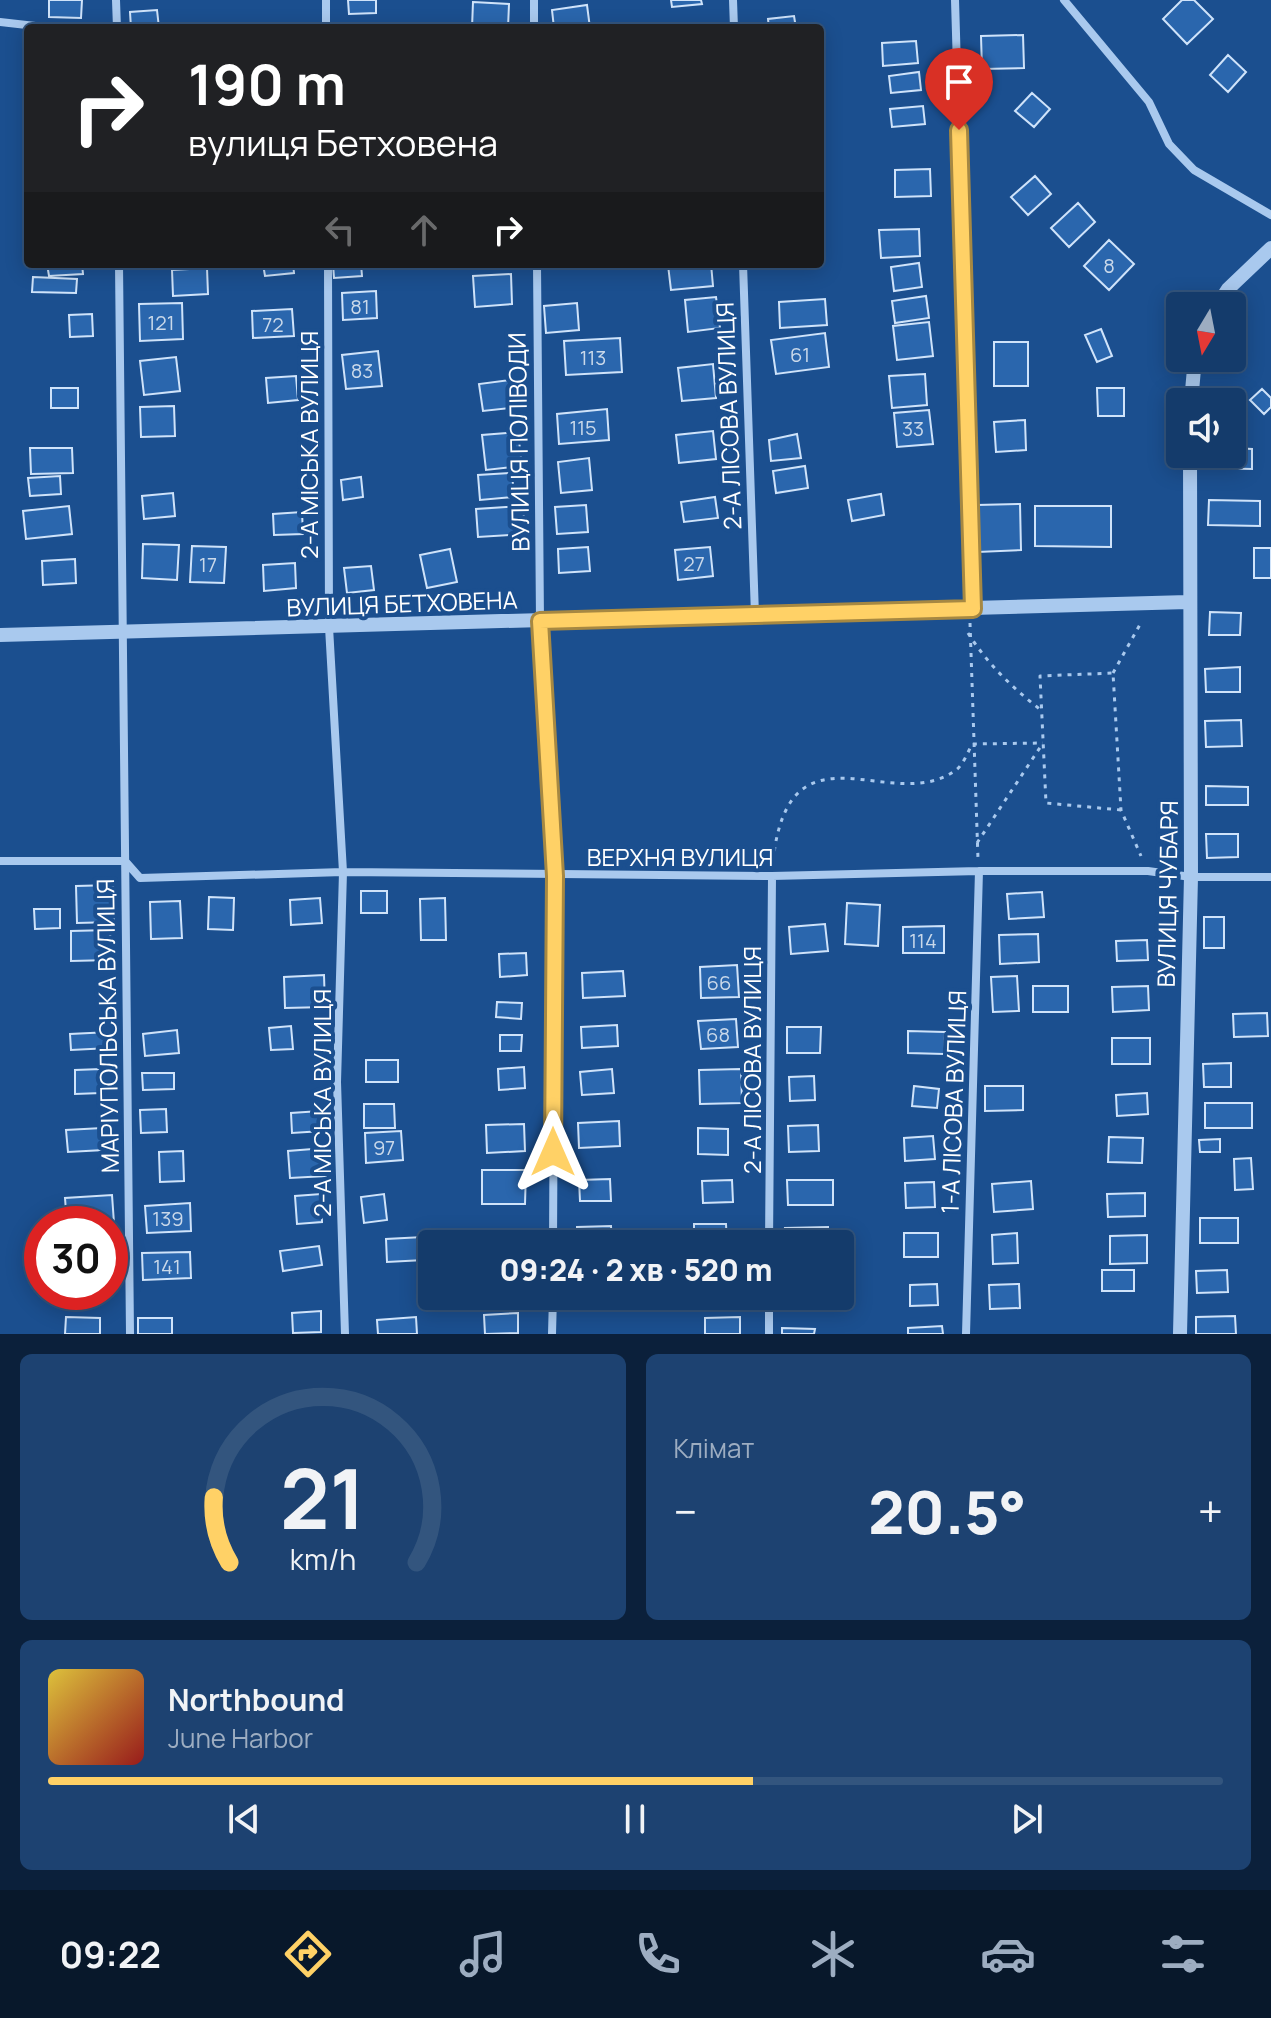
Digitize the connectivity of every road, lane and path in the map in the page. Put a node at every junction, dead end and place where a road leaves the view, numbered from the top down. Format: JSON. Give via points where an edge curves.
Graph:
{"nodes":[{"id":1,"x":116,"y":0,"type":"edge"},
{"id":2,"x":326,"y":0,"type":"edge"},
{"id":3,"x":534,"y":0,"type":"edge"},
{"id":4,"x":733,"y":0,"type":"edge"},
{"id":5,"x":955,"y":0,"type":"edge"},
{"id":6,"x":1064,"y":0,"type":"edge"},
{"id":7,"x":0,"y":22,"type":"edge"},
{"id":8,"x":117,"y":24,"type":"edge"},
{"id":9,"x":326,"y":24,"type":"edge"},
{"id":10,"x":534,"y":24,"type":"edge"},
{"id":11,"x":734,"y":24,"type":"edge"},
{"id":12,"x":24,"y":25,"type":"edge"},
{"id":13,"x":1271,"y":215,"type":"edge"},
{"id":14,"x":1271,"y":248,"type":"edge"},
{"id":15,"x":119,"y":268,"type":"edge"},
{"id":16,"x":328,"y":268,"type":"edge"},
{"id":17,"x":537,"y":268,"type":"edge"},
{"id":18,"x":743,"y":268,"type":"edge"},
{"id":19,"x":1226,"y":292,"type":"edge"},
{"id":20,"x":1190,"y":468,"type":"edge"},
{"id":21,"x":1188,"y":602,"type":"junction"},
{"id":22,"x":1152,"y":603,"type":"junction"},
{"id":23,"x":973,"y":609,"type":"junction"},
{"id":24,"x":755,"y":615,"type":"junction"},
{"id":25,"x":540,"y":621,"type":"junction"},
{"id":26,"x":329,"y":627,"type":"junction"},
{"id":27,"x":123,"y":632,"type":"junction"},
{"id":28,"x":968,"y":632,"type":"junction"},
{"id":29,"x":0,"y":635,"type":"edge"},
{"id":30,"x":1113,"y":673,"type":"junction"},
{"id":31,"x":1042,"y":711,"type":"junction"},
{"id":32,"x":1043,"y":743,"type":"junction"},
{"id":33,"x":972,"y":744,"type":"junction"},
{"id":34,"x":1121,"y":810,"type":"junction"},
{"id":35,"x":977,"y":843,"type":"junction"},
{"id":36,"x":0,"y":861,"type":"edge"},
{"id":37,"x":125,"y":861,"type":"junction"},
{"id":38,"x":979,"y":871,"type":"junction"},
{"id":39,"x":1148,"y":871,"type":"junction"},
{"id":40,"x":343,"y":872,"type":"junction"},
{"id":41,"x":555,"y":876,"type":"junction"},
{"id":42,"x":772,"y":876,"type":"junction"},
{"id":43,"x":1191,"y":877,"type":"junction"},
{"id":44,"x":1271,"y":877,"type":"edge"},
{"id":45,"x":553,"y":1230,"type":"edge"},
{"id":46,"x":769,"y":1230,"type":"edge"},
{"id":47,"x":553,"y":1310,"type":"edge"},
{"id":48,"x":769,"y":1310,"type":"edge"},
{"id":49,"x":130,"y":1334,"type":"edge"},
{"id":50,"x":345,"y":1334,"type":"edge"},
{"id":51,"x":552,"y":1334,"type":"edge"},
{"id":52,"x":769,"y":1334,"type":"edge"},
{"id":53,"x":966,"y":1334,"type":"edge"},
{"id":54,"x":1180,"y":1334,"type":"edge"}],
"edges":[{"from":1,"to":8,"type":"street"},
{"from":2,"to":9,"type":"street"},
{"from":3,"to":10,"type":"street"},
{"from":4,"to":11,"type":"street"},
{"from":5,"to":23,"type":"street"},
{"from":6,"to":13,"type":"street","via":[[1149,102],[1169,144],[1194,170]]},
{"from":7,"to":12,"type":"street"},
{"from":14,"to":19,"type":"street"},
{"from":15,"to":27,"type":"street"},
{"from":16,"to":26,"type":"street","name":"2-А МІСЬКА ВУЛИЦЯ"},
{"from":17,"to":25,"type":"street","name":"ВУЛИЦЯ ПОЛІВОДИ"},
{"from":18,"to":24,"type":"street","name":"2-А ЛІСОВА ВУЛИЦЯ"},
{"from":20,"to":21,"type":"street","name":"ВУЛИЦЯ ЧУБАРЯ"},
{"from":21,"to":22,"type":"street","name":"ВУЛИЦЯ БЕТХОВЕНА"},
{"from":21,"to":43,"type":"street","name":"ВУЛИЦЯ ЧУБАРЯ"},
{"from":22,"to":23,"type":"street","name":"ВУЛИЦЯ БЕТХОВЕНА"},
{"from":22,"to":30,"type":"path"},
{"from":23,"to":24,"type":"street","name":"ВУЛИЦЯ БЕТХОВЕНА"},
{"from":23,"to":28,"type":"path"},
{"from":24,"to":25,"type":"street","name":"ВУЛИЦЯ БЕТХОВЕНА"},
{"from":25,"to":26,"type":"street","name":"ВУЛИЦЯ БЕТХОВЕНА"},
{"from":25,"to":41,"type":"street","name":"ВУЛИЦЯ ПОЛІВОДИ"},
{"from":26,"to":27,"type":"street","name":"ВУЛИЦЯ БЕТХОВЕНА"},
{"from":26,"to":40,"type":"street","name":"2-А МІСЬКА ВУЛИЦЯ"},
{"from":27,"to":29,"type":"street","name":"ВУЛИЦЯ БЕТХОВЕНА"},
{"from":27,"to":37,"type":"street","name":"МАРІУПОЛЬСЬКА ВУЛИЦЯ"},
{"from":28,"to":31,"type":"path","via":[[1009,684]]},
{"from":28,"to":33,"type":"path"},
{"from":30,"to":31,"type":"path","via":[[1040,676]]},
{"from":30,"to":34,"type":"path"},
{"from":31,"to":32,"type":"path"},
{"from":32,"to":33,"type":"path"},
{"from":32,"to":34,"type":"path","via":[[1046,803]]},
{"from":32,"to":35,"type":"path"},
{"from":33,"to":35,"type":"path"},
{"from":33,"to":42,"type":"path","via":[[958,769],[937,779],[836,778],[806,789],[786,806],[778,826]]},
{"from":34,"to":39,"type":"path"},
{"from":35,"to":38,"type":"path"},
{"from":36,"to":37,"type":"street","name":"ВЕРХНЯ ВУЛИЦЯ"},
{"from":37,"to":40,"type":"street","name":"ВЕРХНЯ ВУЛИЦЯ","via":[[140,878]]},
{"from":37,"to":49,"type":"street","name":"МАРІУПОЛЬСЬКА ВУЛИЦЯ"},
{"from":38,"to":39,"type":"street","name":"ВЕРХНЯ ВУЛИЦЯ"},
{"from":38,"to":42,"type":"street","name":"ВЕРХНЯ ВУЛИЦЯ"},
{"from":38,"to":53,"type":"street","name":"1-А ЛІСОВА ВУЛИЦЯ"},
{"from":39,"to":43,"type":"street","name":"ВЕРХНЯ ВУЛИЦЯ"},
{"from":40,"to":41,"type":"street","name":"ВЕРХНЯ ВУЛИЦЯ"},
{"from":40,"to":50,"type":"street","name":"2-А МІСЬКА ВУЛИЦЯ","via":[[337,1082]]},
{"from":41,"to":42,"type":"street","name":"ВЕРХНЯ ВУЛИЦЯ"},
{"from":41,"to":45,"type":"street","name":"ВУЛИЦЯ ПОЛІВОДИ"},
{"from":42,"to":46,"type":"street","name":"2-А ЛІСОВА ВУЛИЦЯ"},
{"from":43,"to":44,"type":"street","name":"ВЕРХНЯ ВУЛИЦЯ"},
{"from":43,"to":54,"type":"street","name":"ВУЛИЦЯ ЧУБАРЯ"},
{"from":47,"to":51,"type":"street"},
{"from":48,"to":52,"type":"street"}]}
